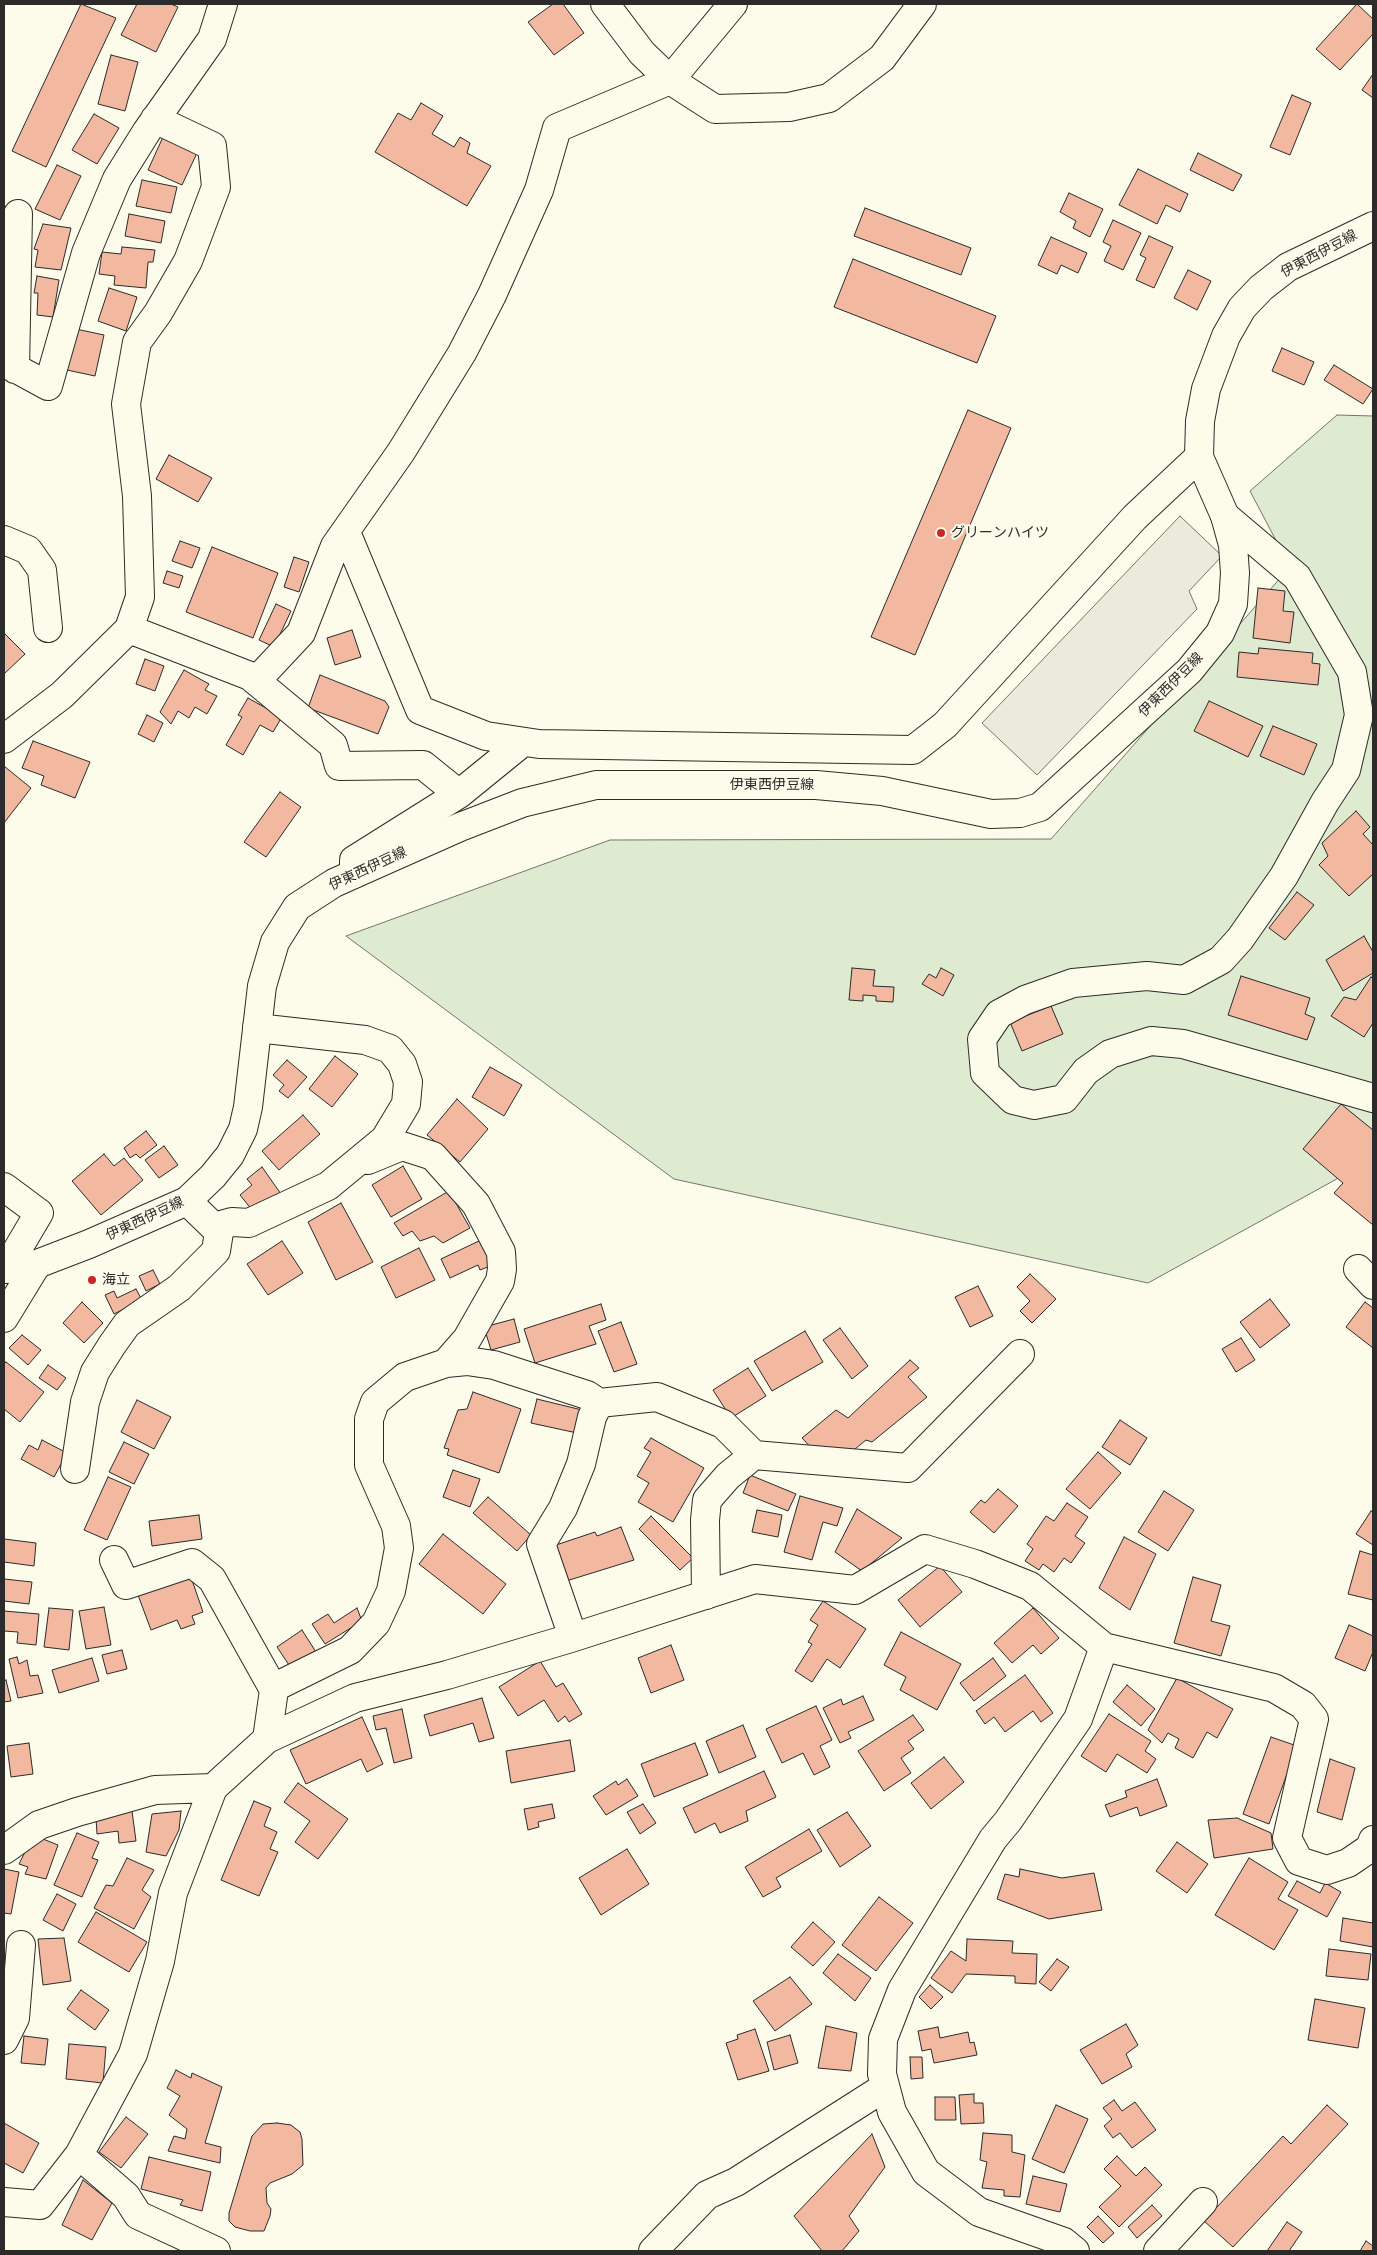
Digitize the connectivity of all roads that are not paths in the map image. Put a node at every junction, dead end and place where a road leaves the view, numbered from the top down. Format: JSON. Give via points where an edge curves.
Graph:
{"nodes":[{"id":1,"x":223,"y":4,"type":"edge"},
{"id":2,"x":605,"y":4,"type":"edge"},
{"id":3,"x":733,"y":4,"type":"edge"},
{"id":4,"x":922,"y":4,"type":"edge"},
{"id":5,"x":670,"y":80,"type":"junction"},
{"id":6,"x":155,"y":119,"type":"junction"},
{"id":7,"x":18,"y":214,"type":"dead end"},
{"id":8,"x":1373,"y":226,"type":"edge"},
{"id":9,"x":10,"y":365,"type":"edge"},
{"id":10,"x":1199,"y":457,"type":"junction"},
{"id":11,"x":1225,"y":516,"type":"junction"},
{"id":12,"x":346,"y":532,"type":"junction"},
{"id":13,"x":4,"y":540,"type":"edge"},
{"id":14,"x":48,"y":628,"type":"dead end"},
{"id":15,"x":129,"y":629,"type":"junction"},
{"id":16,"x":256,"y":681,"type":"junction"},
{"id":17,"x":4,"y":739,"type":"edge"},
{"id":18,"x":523,"y":742,"type":"junction"},
{"id":19,"x":459,"y":794,"type":"junction"},
{"id":20,"x":354,"y":874,"type":"junction"},
{"id":21,"x":257,"y":1028,"type":"junction"},
{"id":22,"x":1373,"y":1098,"type":"edge"},
{"id":23,"x":348,"y":1168,"type":"junction"},
{"id":24,"x":4,"y":1187,"type":"edge"},
{"id":25,"x":187,"y":1201,"type":"junction"},
{"id":26,"x":214,"y":1227,"type":"junction"},
{"id":27,"x":37,"y":1264,"type":"junction"},
{"id":28,"x":5,"y":1270,"type":"edge"},
{"id":29,"x":4,"y":1318,"type":"edge"},
{"id":30,"x":1020,"y":1354,"type":"dead end"},
{"id":31,"x":446,"y":1362,"type":"junction"},
{"id":32,"x":598,"y":1403,"type":"junction"},
{"id":33,"x":754,"y":1455,"type":"junction"},
{"id":34,"x":75,"y":1469,"type":"dead end"},
{"id":35,"x":114,"y":1560,"type":"dead end"},
{"id":36,"x":706,"y":1595,"type":"junction"},
{"id":37,"x":573,"y":1637,"type":"junction"},
{"id":38,"x":1104,"y":1647,"type":"junction"},
{"id":39,"x":273,"y":1688,"type":"junction"},
{"id":40,"x":267,"y":1739,"type":"junction"},
{"id":41,"x":213,"y":1788,"type":"junction"},
{"id":42,"x":1373,"y":1840,"type":"edge"},
{"id":43,"x":4,"y":1850,"type":"edge"},
{"id":44,"x":21,"y":1945,"type":"dead end"},
{"id":45,"x":4,"y":2040,"type":"edge"},
{"id":46,"x":885,"y":2087,"type":"junction"},
{"id":47,"x":79,"y":2155,"type":"junction"},
{"id":48,"x":4,"y":2202,"type":"edge"},
{"id":49,"x":1203,"y":2202,"type":"dead end"},
{"id":50,"x":216,"y":2251,"type":"edge"},
{"id":51,"x":653,"y":2251,"type":"edge"},
{"id":52,"x":1075,"y":2251,"type":"edge"},
{"id":53,"x":1158,"y":2251,"type":"edge"}],
"edges":[{"from":1,"to":6,"type":"street","via":[[212,39]]},
{"from":2,"to":5,"type":"street","via":[[642,53]]},
{"from":3,"to":5,"type":"street"},
{"from":4,"to":5,"type":"street","via":[[882,58],[829,98],[789,107],[714,109]]},
{"from":5,"to":12,"type":"street","via":[[557,128],[539,190],[462,353],[401,452]]},
{"from":6,"to":9,"type":"street","via":[[117,179],[86,253],[48,386]]},
{"from":6,"to":15,"type":"street","via":[[212,146],[216,187],[188,261],[137,342],[126,404],[137,496],[140,597]]},
{"from":7,"to":9,"type":"street"},
{"from":8,"to":10,"type":"street","name":"伊東西伊豆線","via":[[1288,267],[1242,308],[1226,336],[1206,390],[1200,421]]},
{"from":10,"to":11,"type":"street","name":"伊東西伊豆線"},
{"from":10,"to":18,"type":"street","via":[[1135,517],[945,725],[914,750]]},
{"from":11,"to":20,"type":"street","name":"伊東西伊豆線","via":[[1233,545],[1235,573],[1233,604],[1220,633],[1189,671],[1040,807],[1020,813],[991,814],[882,791],[816,785],[596,785],[522,803]]},
{"from":11,"to":22,"type":"street","via":[[1297,577],[1352,672],[1359,714],[1346,770],[1284,876],[1240,939],[1221,960],[1184,980],[1147,976],[1073,983],[1025,1000],[999,1014],[982,1039],[985,1073],[1013,1100],[1034,1105],[1064,1099],[1086,1071],[1110,1054],[1152,1041],[1184,1044]]},
{"from":12,"to":16,"type":"street","via":[[335,546],[301,633]]},
{"from":12,"to":18,"type":"street","via":[[420,710],[486,736]]},
{"from":13,"to":14,"type":"street","via":[[28,550],[42,570]]},
{"from":15,"to":16,"type":"street"},
{"from":15,"to":17,"type":"street","via":[[62,695]]},
{"from":16,"to":19,"type":"street","via":[[333,745],[339,766],[423,765]]},
{"from":18,"to":19,"type":"street"},
{"from":19,"to":20,"type":"street","via":[[354,860]]},
{"from":20,"to":21,"type":"street","name":"伊東西伊豆線","via":[[309,899],[284,924],[268,960]]},
{"from":21,"to":23,"type":"street","via":[[366,1040],[390,1049],[402,1064],[408,1082],[406,1104],[385,1139]]},
{"from":21,"to":25,"type":"street","name":"伊東西伊豆線","via":[[243,1129],[230,1155]]},
{"from":23,"to":26,"type":"street","via":[[328,1186],[249,1223],[232,1222]]},
{"from":23,"to":31,"type":"street","via":[[402,1146],[433,1156],[476,1204],[501,1252],[500,1282],[467,1339]]},
{"from":24,"to":28,"type":"street","via":[[40,1214]]},
{"from":25,"to":26,"type":"street"},
{"from":25,"to":27,"type":"street","name":"伊東西伊豆線"},
{"from":26,"to":34,"type":"street","via":[[219,1232],[216,1251],[180,1288],[127,1324],[95,1372],[85,1402]]},
{"from":27,"to":28,"type":"street","name":"伊東西伊豆線"},
{"from":27,"to":29,"type":"street"},
{"from":30,"to":33,"type":"street","via":[[908,1468]]},
{"from":31,"to":32,"type":"street","via":[[494,1365],[586,1395]]},
{"from":31,"to":39,"type":"street","via":[[405,1377],[376,1402],[370,1419],[369,1465],[396,1526],[398,1548],[391,1591],[376,1624],[350,1650]]},
{"from":32,"to":33,"type":"street","via":[[656,1397],[723,1424]]},
{"from":32,"to":37,"type":"street","via":[[581,1464],[563,1508],[541,1544]]},
{"from":33,"to":36,"type":"street","via":[[728,1476],[707,1500]]},
{"from":35,"to":39,"type":"street","via":[[126,1585],[192,1563],[212,1579]]},
{"from":36,"to":37,"type":"street"},
{"from":36,"to":38,"type":"street","via":[[755,1579],[856,1590],[925,1549],[1030,1586]]},
{"from":37,"to":40,"type":"street","via":[[447,1675],[355,1698]]},
{"from":38,"to":42,"type":"street","via":[[1274,1688],[1303,1705],[1314,1719],[1287,1838],[1291,1846],[1299,1861],[1327,1870],[1370,1848]]},
{"from":38,"to":46,"type":"street","via":[[1078,1719],[993,1839],[902,1990],[884,2039],[882,2074]]},
{"from":39,"to":40,"type":"street"},
{"from":40,"to":41,"type":"street"},
{"from":41,"to":43,"type":"street","via":[[156,1790],[77,1812],[39,1825]]},
{"from":41,"to":47,"type":"street","via":[[173,1893],[160,1961],[133,2054]]},
{"from":44,"to":45,"type":"street","via":[[15,2018]]},
{"from":46,"to":51,"type":"street","via":[[736,2182],[707,2195]]},
{"from":46,"to":52,"type":"street","via":[[892,2112],[926,2172],[979,2212],[1064,2242]]},
{"from":47,"to":48,"type":"street","via":[[40,2206]]},
{"from":47,"to":50,"type":"street","via":[[126,2196],[138,2215]]},
{"from":49,"to":53,"type":"street"}]}
